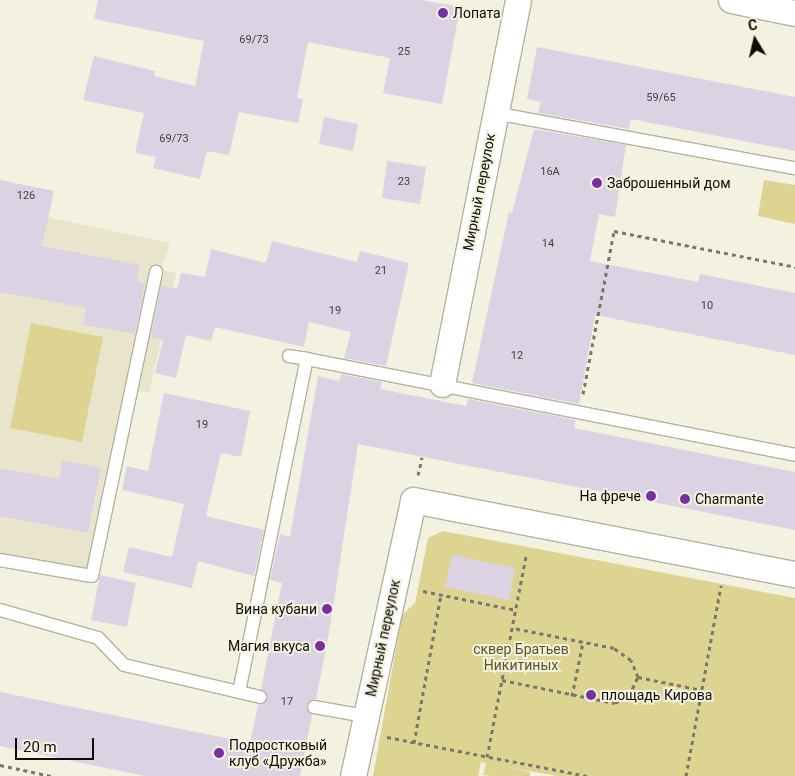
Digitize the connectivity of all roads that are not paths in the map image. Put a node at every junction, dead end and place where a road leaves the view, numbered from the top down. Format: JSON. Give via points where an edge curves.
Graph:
{"nodes":[{"id":1,"x":518,"y":0,"type":"edge"},
{"id":2,"x":731,"y":0,"type":"edge"},
{"id":3,"x":795,"y":13,"type":"edge"},
{"id":4,"x":494,"y":113,"type":"junction"},
{"id":5,"x":795,"y":168,"type":"edge"},
{"id":6,"x":156,"y":272,"type":"dead end"},
{"id":7,"x":289,"y":356,"type":"dead end"},
{"id":8,"x":307,"y":359,"type":"junction"},
{"id":9,"x":442,"y":384,"type":"junction"},
{"id":10,"x":795,"y":455,"type":"edge"},
{"id":11,"x":0,"y":560,"type":"edge"},
{"id":12,"x":795,"y":574,"type":"edge"},
{"id":13,"x":0,"y":610,"type":"edge"},
{"id":14,"x":239,"y":692,"type":"junction"},
{"id":15,"x":260,"y":697,"type":"dead end"},
{"id":16,"x":314,"y":707,"type":"dead end"},
{"id":17,"x":365,"y":716,"type":"junction"},
{"id":18,"x":353,"y":776,"type":"edge"}],
"edges":[{"from":1,"to":4,"type":"street","name":"Мирный переулок"},
{"from":2,"to":3,"type":"street"},
{"from":4,"to":5,"type":"lane"},
{"from":4,"to":9,"type":"street","name":"Мирный переулок"},
{"from":6,"to":11,"type":"lane","via":[[92,576]]},
{"from":7,"to":8,"type":"lane"},
{"from":8,"to":9,"type":"lane"},
{"from":8,"to":14,"type":"lane"},
{"from":9,"to":10,"type":"lane"},
{"from":12,"to":17,"type":"street","name":"Мирный переулок","via":[[413,500]]},
{"from":13,"to":14,"type":"lane","via":[[98,638],[124,665]]},
{"from":14,"to":15,"type":"lane"},
{"from":16,"to":17,"type":"lane"},
{"from":17,"to":18,"type":"street","name":"Мирный переулок"}]}
